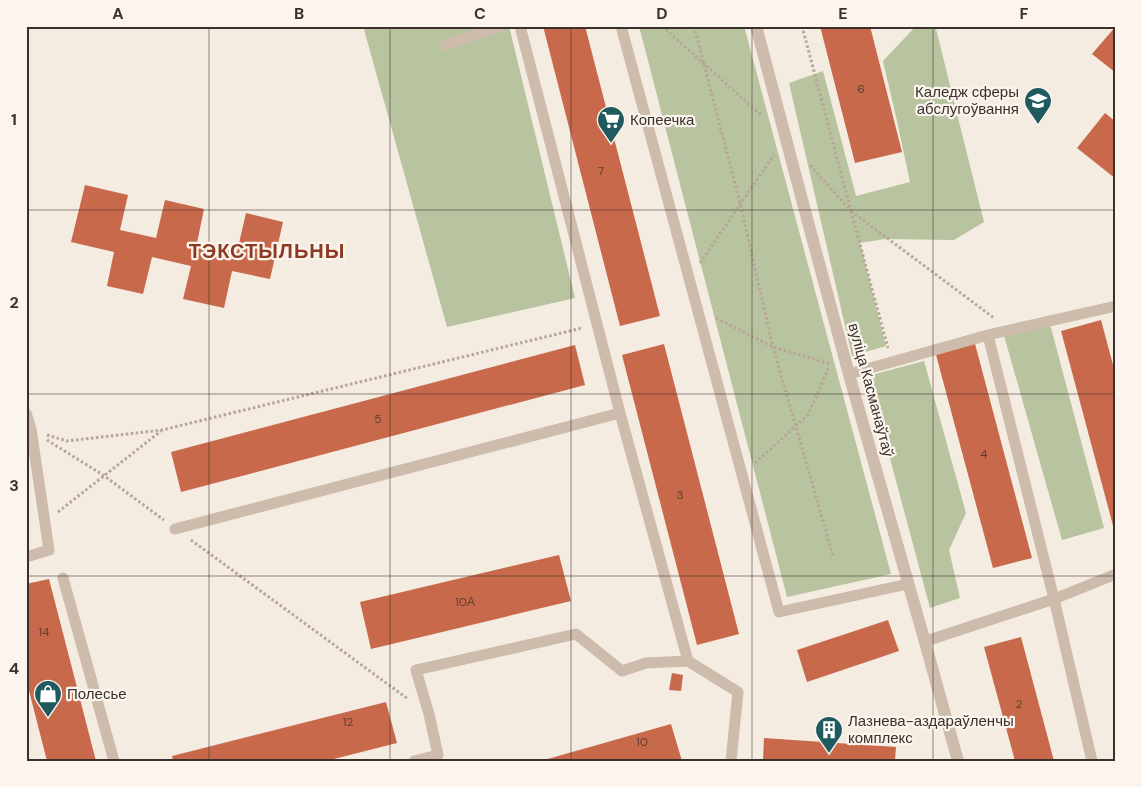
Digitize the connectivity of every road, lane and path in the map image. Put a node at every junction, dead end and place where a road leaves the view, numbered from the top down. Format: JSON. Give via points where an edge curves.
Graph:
{"nodes":[{"id":1,"x":502,"y":26,"type":"edge"},
{"id":2,"x":520,"y":26,"type":"edge"},
{"id":3,"x":621,"y":26,"type":"edge"},
{"id":4,"x":694,"y":26,"type":"edge"},
{"id":5,"x":756,"y":26,"type":"edge"},
{"id":6,"x":445,"y":45,"type":"dead end"},
{"id":7,"x":786,"y":138,"type":"junction"},
{"id":8,"x":740,"y":203,"type":"junction"},
{"id":9,"x":689,"y":280,"type":"junction"},
{"id":10,"x":1116,"y":306,"type":"edge"},
{"id":11,"x":697,"y":309,"type":"junction"},
{"id":12,"x":1000,"y":322,"type":"dead end"},
{"id":13,"x":597,"y":324,"type":"junction"},
{"id":14,"x":988,"y":335,"type":"junction"},
{"id":15,"x":773,"y":347,"type":"junction"},
{"id":16,"x":889,"y":351,"type":"dead end"},
{"id":17,"x":831,"y":364,"type":"junction"},
{"id":18,"x":848,"y":368,"type":"junction"},
{"id":19,"x":26,"y":413,"type":"edge"},
{"id":20,"x":620,"y":413,"type":"junction"},
{"id":21,"x":796,"y":425,"type":"junction"},
{"id":22,"x":31,"y":429,"type":"junction"},
{"id":23,"x":162,"y":430,"type":"junction"},
{"id":24,"x":102,"y":476,"type":"junction"},
{"id":25,"x":741,"y":476,"type":"junction"},
{"id":26,"x":45,"y":522,"type":"junction"},
{"id":27,"x":175,"y":529,"type":"junction"},
{"id":28,"x":26,"y":556,"type":"edge"},
{"id":29,"x":833,"y":556,"type":"dead end"},
{"id":30,"x":1116,"y":574,"type":"edge"},
{"id":31,"x":64,"y":578,"type":"dead end"},
{"id":32,"x":908,"y":584,"type":"junction"},
{"id":33,"x":1054,"y":599,"type":"junction"},
{"id":34,"x":926,"y":641,"type":"junction"},
{"id":35,"x":688,"y":661,"type":"junction"},
{"id":36,"x":429,"y":714,"type":"junction"},
{"id":37,"x":114,"y":761,"type":"edge"},
{"id":38,"x":414,"y":761,"type":"edge"},
{"id":39,"x":731,"y":761,"type":"edge"},
{"id":40,"x":958,"y":761,"type":"edge"},
{"id":41,"x":1092,"y":761,"type":"edge"}],
"edges":[{"from":1,"to":6,"type":"lane"},
{"from":2,"to":13,"type":"lane"},
{"from":3,"to":9,"type":"lane"},
{"from":4,"to":8,"type":"path"},
{"from":5,"to":7,"type":"street","name":"вуліца Касманаўтаў"},
{"from":7,"to":8,"type":"path"},
{"from":7,"to":18,"type":"street","name":"вуліца Касманаўтаў"},
{"from":8,"to":9,"type":"path"},
{"from":8,"to":15,"type":"path"},
{"from":9,"to":11,"type":"lane"},
{"from":10,"to":14,"type":"lane"},
{"from":11,"to":15,"type":"path"},
{"from":11,"to":25,"type":"lane"},
{"from":12,"to":16,"type":"path","via":[[851,211]]},
{"from":13,"to":20,"type":"lane"},
{"from":13,"to":23,"type":"path"},
{"from":14,"to":18,"type":"lane"},
{"from":14,"to":33,"type":"lane"},
{"from":15,"to":17,"type":"path"},
{"from":15,"to":21,"type":"path"},
{"from":17,"to":18,"type":"path"},
{"from":17,"to":21,"type":"path","via":[[808,415]]},
{"from":18,"to":32,"type":"street","name":"вуліца Касманаўтаў"},
{"from":19,"to":22,"type":"lane"},
{"from":20,"to":27,"type":"lane"},
{"from":20,"to":35,"type":"lane"},
{"from":21,"to":25,"type":"path"},
{"from":21,"to":29,"type":"path"},
{"from":22,"to":23,"type":"path","via":[[67,441]]},
{"from":22,"to":24,"type":"path"},
{"from":22,"to":26,"type":"lane"},
{"from":23,"to":24,"type":"path"},
{"from":24,"to":26,"type":"path"},
{"from":24,"to":27,"type":"path"},
{"from":25,"to":32,"type":"lane","via":[[779,612]]},
{"from":26,"to":28,"type":"lane","via":[[49,550]]},
{"from":27,"to":36,"type":"path"},
{"from":30,"to":33,"type":"lane"},
{"from":31,"to":37,"type":"lane"},
{"from":32,"to":34,"type":"street","name":"вуліца Касманаўтаў"},
{"from":33,"to":34,"type":"lane"},
{"from":33,"to":41,"type":"lane"},
{"from":34,"to":40,"type":"street","name":"вуліца Касманаўтаў"},
{"from":35,"to":36,"type":"lane","via":[[646,663],[622,671],[576,634],[416,670]]},
{"from":35,"to":39,"type":"lane","via":[[738,692]]},
{"from":36,"to":38,"type":"lane","via":[[438,755]]}]}
